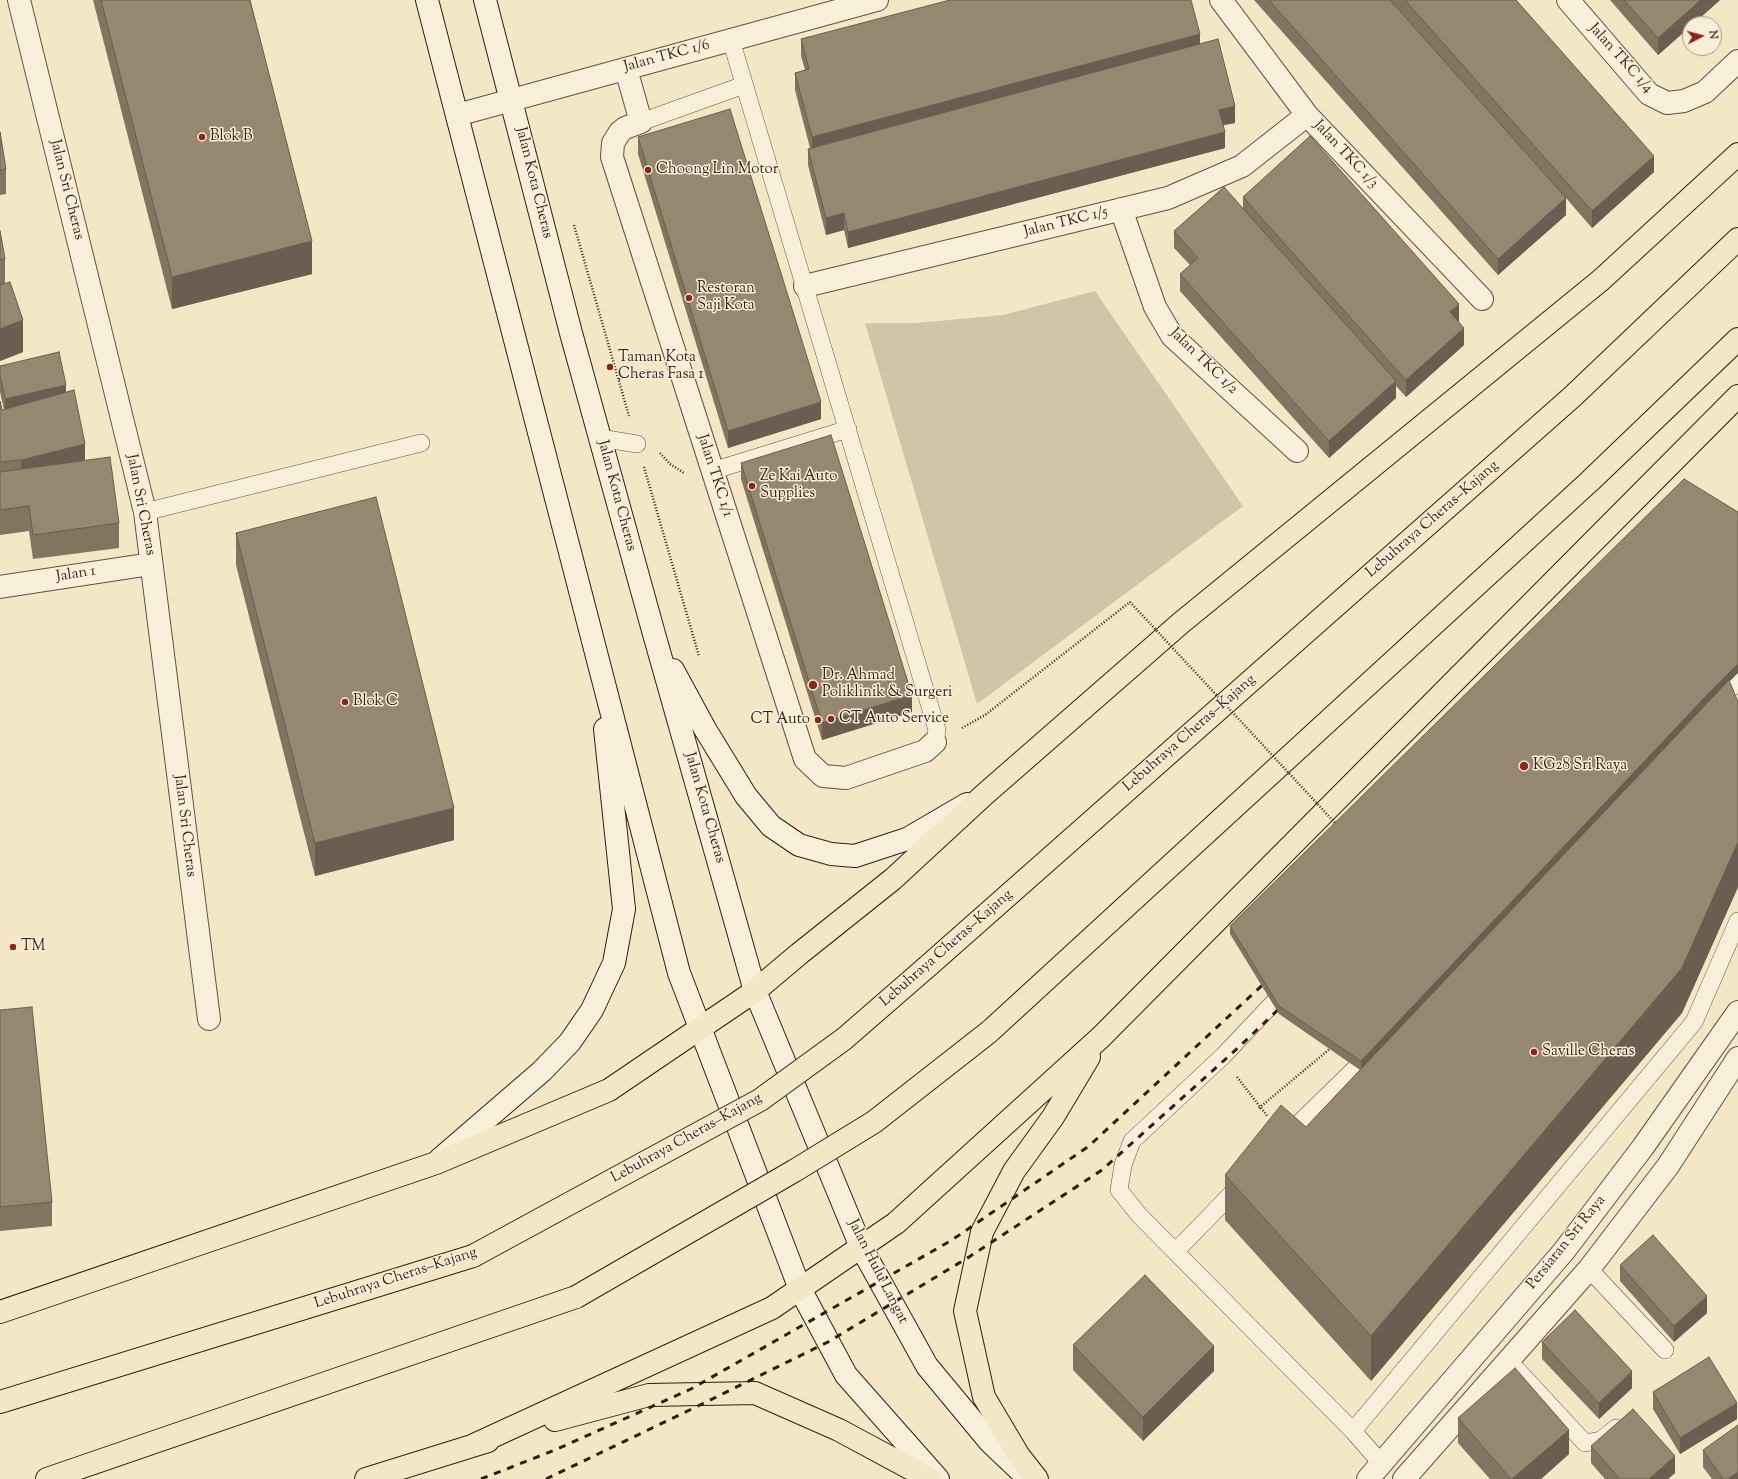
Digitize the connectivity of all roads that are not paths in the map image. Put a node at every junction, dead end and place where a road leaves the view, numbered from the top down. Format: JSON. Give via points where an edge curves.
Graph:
{"nodes":[{"id":1,"x":19,"y":0,"type":"edge"},
{"id":2,"x":427,"y":0,"type":"edge"},
{"id":3,"x":484,"y":0,"type":"edge"},
{"id":4,"x":877,"y":0,"type":"edge"},
{"id":5,"x":1221,"y":0,"type":"edge"},
{"id":6,"x":1568,"y":0,"type":"edge"},
{"id":7,"x":731,"y":40,"type":"junction"},
{"id":8,"x":1738,"y":61,"type":"edge"},
{"id":9,"x":626,"y":69,"type":"junction"},
{"id":10,"x":744,"y":85,"type":"junction"},
{"id":11,"x":512,"y":100,"type":"junction"},
{"id":12,"x":457,"y":115,"type":"junction"},
{"id":13,"x":1307,"y":115,"type":"junction"},
{"id":14,"x":641,"y":122,"type":"junction"},
{"id":15,"x":1738,"y":154,"type":"edge"},
{"id":16,"x":1121,"y":209,"type":"junction"},
{"id":17,"x":1738,"y":239,"type":"edge"},
{"id":18,"x":805,"y":286,"type":"junction"},
{"id":19,"x":1482,"y":299,"type":"dead end"},
{"id":20,"x":1738,"y":339,"type":"edge"},
{"id":21,"x":1738,"y":396,"type":"edge"},
{"id":22,"x":848,"y":429,"type":"junction"},
{"id":23,"x":600,"y":438,"type":"junction"},
{"id":24,"x":421,"y":443,"type":"dead end"},
{"id":25,"x":637,"y":444,"type":"road end"},
{"id":26,"x":1297,"y":451,"type":"dead end"},
{"id":27,"x":712,"y":471,"type":"junction"},
{"id":28,"x":145,"y":512,"type":"junction"},
{"id":29,"x":151,"y":564,"type":"junction"},
{"id":30,"x":0,"y":586,"type":"edge"},
{"id":31,"x":654,"y":634,"type":"junction"},
{"id":32,"x":597,"y":655,"type":"junction"},
{"id":33,"x":1738,"y":680,"type":"edge"},
{"id":34,"x":1703,"y":717,"type":"edge"},
{"id":35,"x":935,"y":742,"type":"joint"},
{"id":36,"x":985,"y":794,"type":"junction"},
{"id":37,"x":1738,"y":921,"type":"edge"},
{"id":38,"x":755,"y":991,"type":"junction"},
{"id":39,"x":1277,"y":999,"type":"edge"},
{"id":40,"x":1738,"y":1012,"type":"edge"},
{"id":41,"x":209,"y":1019,"type":"dead end"},
{"id":42,"x":700,"y":1028,"type":"junction"},
{"id":43,"x":1101,"y":1038,"type":"junction"},
{"id":44,"x":1386,"y":1038,"type":"edge"},
{"id":45,"x":1738,"y":1058,"type":"edge"},
{"id":46,"x":1280,"y":1143,"type":"edge"},
{"id":47,"x":436,"y":1163,"type":"junction"},
{"id":48,"x":1253,"y":1171,"type":"edge"},
{"id":49,"x":861,"y":1248,"type":"junction"},
{"id":50,"x":1176,"y":1252,"type":"junction"},
{"id":51,"x":1589,"y":1269,"type":"junction"},
{"id":52,"x":800,"y":1289,"type":"junction"},
{"id":53,"x":0,"y":1312,"type":"edge"},
{"id":54,"x":1665,"y":1350,"type":"dead end"},
{"id":55,"x":1509,"y":1361,"type":"junction"},
{"id":56,"x":0,"y":1402,"type":"edge"},
{"id":57,"x":1630,"y":1418,"type":"edge"},
{"id":58,"x":1353,"y":1431,"type":"junction"},
{"id":59,"x":474,"y":1445,"type":"junction"},
{"id":60,"x":1374,"y":1471,"type":"edge"},
{"id":61,"x":47,"y":1479,"type":"edge"},
{"id":62,"x":366,"y":1479,"type":"edge"},
{"id":63,"x":930,"y":1479,"type":"edge"},
{"id":64,"x":938,"y":1479,"type":"edge"},
{"id":65,"x":1029,"y":1479,"type":"edge"},
{"id":66,"x":1037,"y":1479,"type":"edge"},
{"id":67,"x":1404,"y":1479,"type":"edge"}],
"edges":[{"from":1,"to":28,"type":"street","name":"Jalan Sri Cheras"},
{"from":2,"to":12,"type":"street"},
{"from":3,"to":11,"type":"street","name":"Jalan Kota Cheras"},
{"from":4,"to":7,"type":"street","name":"Jalan TKC 1/6"},
{"from":5,"to":13,"type":"street","name":"Jalan TKC 1/3"},
{"from":6,"to":8,"type":"street","name":"Jalan TKC 1/4","via":[[1649,94],[1667,103],[1684,101],[1705,92]]},
{"from":7,"to":9,"type":"street","name":"Jalan TKC 1/6"},
{"from":7,"to":10,"type":"lane"},
{"from":9,"to":11,"type":"street","name":"Jalan TKC 1/6"},
{"from":9,"to":14,"type":"street"},
{"from":10,"to":14,"type":"lane"},
{"from":10,"to":18,"type":"lane"},
{"from":11,"to":12,"type":"street","name":"Jalan TKC 1/6"},
{"from":11,"to":23,"type":"street","name":"Jalan Kota Cheras"},
{"from":12,"to":32,"type":"street"},
{"from":13,"to":16,"type":"street","name":"Jalan TKC 1/5","via":[[1242,166],[1168,198]]},
{"from":13,"to":19,"type":"street","name":"Jalan TKC 1/3"},
{"from":14,"to":27,"type":"street","name":"Jalan TKC 1/1","via":[[620,132],[613,143],[612,157]]},
{"from":15,"to":36,"type":"highway","via":[[1601,280],[1182,622]]},
{"from":16,"to":18,"type":"street","name":"Jalan TKC 1/5"},
{"from":16,"to":26,"type":"street","name":"Jalan TKC 1/2","via":[[1155,307],[1172,336]]},
{"from":17,"to":56,"type":"highway","name":"Lebuhraya Cheras–Kajang","bridge":true,"via":[[1566,402],[928,966],[844,1039],[760,1100],[473,1256]]},
{"from":18,"to":22,"type":"lane"},
{"from":20,"to":61,"type":"highway","bridge":true,"via":[[1590,481],[989,1032],[874,1122],[576,1297]]},
{"from":21,"to":43,"type":"highway"},
{"from":22,"to":27,"type":"lane"},
{"from":22,"to":35,"type":"lane","via":[[937,730]]},
{"from":23,"to":25,"type":"lane"},
{"from":23,"to":31,"type":"street","name":"Jalan Kota Cheras"},
{"from":24,"to":28,"type":"lane"},
{"from":27,"to":35,"type":"street","name":"Jalan TKC 1/1","via":[[805,759],[823,776],[846,778],[925,751]]},
{"from":28,"to":29,"type":"street","name":"Jalan Sri Cheras"},
{"from":29,"to":30,"type":"street","name":"Jalan 1"},
{"from":29,"to":41,"type":"street","name":"Jalan Sri Cheras"},
{"from":31,"to":36,"type":"street","via":[[705,729],[746,796],[771,826],[798,845],[831,854],[855,856],[907,839]]},
{"from":31,"to":38,"type":"street","name":"Jalan Kota Cheras"},
{"from":32,"to":42,"type":"street","via":[[679,973]]},
{"from":32,"to":47,"type":"street","via":[[624,909],[614,963],[592,1010],[570,1042],[542,1071]]},
{"from":33,"to":34,"type":"lane"},
{"from":36,"to":38,"type":"highway","via":[[893,879]]},
{"from":37,"to":58,"type":"lane","via":[[1694,1022]]},
{"from":38,"to":42,"type":"highway"},
{"from":38,"to":49,"type":"street","name":"Jalan Hulu Langat"},
{"from":39,"to":50,"type":"lane","via":[[1223,1056],[1132,1141],[1123,1165],[1119,1190],[1139,1215]]},
{"from":40,"to":60,"type":"street","name":"Persiaran Sri Raya","via":[[1643,1147],[1564,1251]]},
{"from":42,"to":47,"type":"highway","via":[[609,1090]]},
{"from":42,"to":52,"type":"street"},
{"from":43,"to":49,"type":"highway","via":[[896,1223]]},
{"from":43,"to":66,"type":"highway","via":[[1053,1117],[1014,1171],[982,1232],[965,1311],[984,1397],[1019,1456]]},
{"from":44,"to":46,"type":"lane"},
{"from":45,"to":51,"type":"street","via":[[1668,1166]]},
{"from":47,"to":53,"type":"highway"},
{"from":48,"to":50,"type":"lane"},
{"from":49,"to":52,"type":"highway"},
{"from":49,"to":65,"type":"street","name":"Jalan Hulu Langat","via":[[927,1366],[990,1442]]},
{"from":50,"to":58,"type":"lane"},
{"from":51,"to":54,"type":"lane"},
{"from":51,"to":55,"type":"street"},
{"from":52,"to":59,"type":"highway","via":[[772,1308]]},
{"from":52,"to":64,"type":"street","via":[[846,1375]]},
{"from":55,"to":57,"type":"lane","via":[[1585,1443],[1601,1440]]},
{"from":55,"to":67,"type":"street"},
{"from":58,"to":60,"type":"lane"},
{"from":59,"to":62,"type":"highway"},
{"from":59,"to":63,"type":"highway","via":[[570,1415],[649,1395],[755,1393],[839,1430]]}]}
